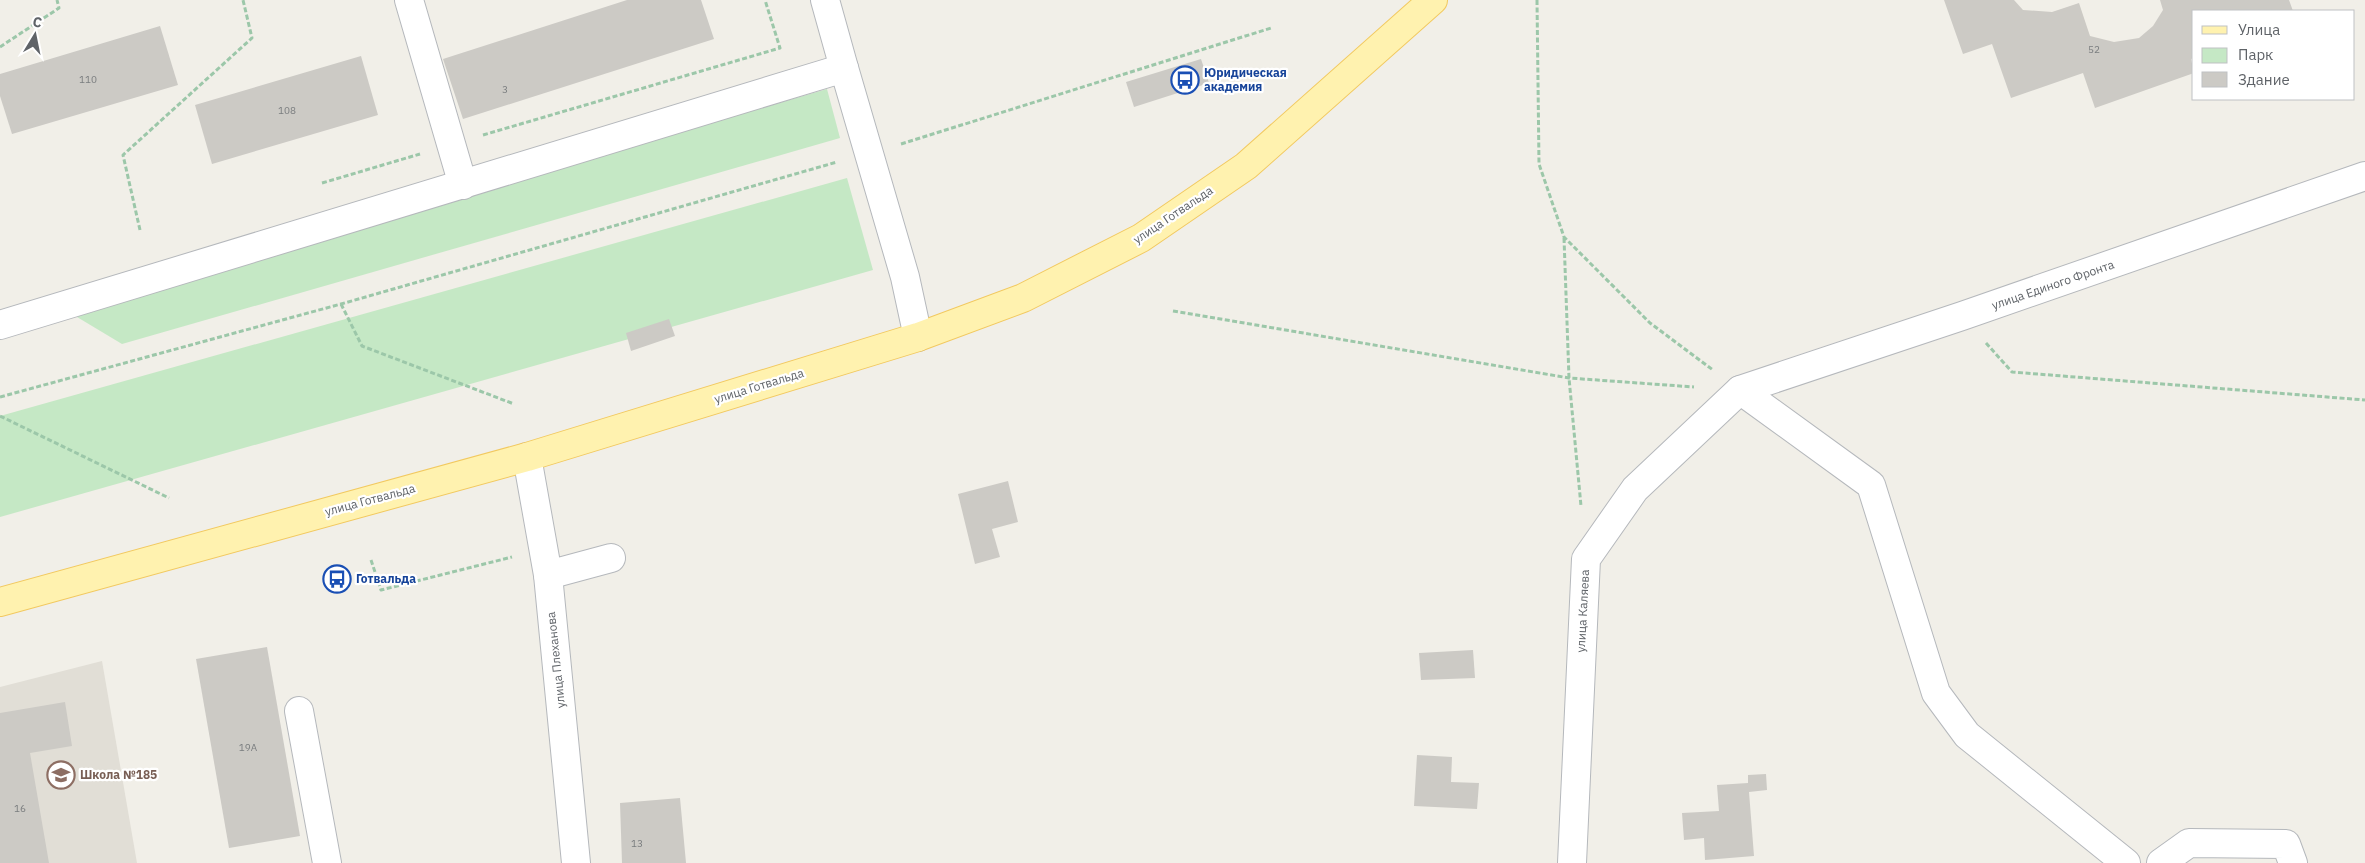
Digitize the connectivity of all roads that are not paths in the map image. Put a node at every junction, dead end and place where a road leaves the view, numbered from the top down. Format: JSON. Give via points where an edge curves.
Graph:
{"nodes":[{"id":1,"x":409,"y":0,"type":"edge"},
{"id":2,"x":825,"y":0,"type":"edge"},
{"id":3,"x":1433,"y":0,"type":"edge"},
{"id":4,"x":844,"y":68,"type":"junction"},
{"id":5,"x":2365,"y":176,"type":"edge"},
{"id":6,"x":463,"y":185,"type":"junction"},
{"id":7,"x":0,"y":325,"type":"edge"},
{"id":8,"x":918,"y":337,"type":"junction"},
{"id":9,"x":1740,"y":390,"type":"junction"},
{"id":10,"x":527,"y":457,"type":"junction"},
{"id":11,"x":611,"y":558,"type":"dead end"},
{"id":12,"x":546,"y":562,"type":"junction"},
{"id":13,"x":0,"y":602,"type":"edge"},
{"id":14,"x":299,"y":710,"type":"dead end"},
{"id":15,"x":328,"y":863,"type":"edge"},
{"id":16,"x":576,"y":863,"type":"edge"},
{"id":17,"x":1572,"y":863,"type":"edge"},
{"id":18,"x":2126,"y":863,"type":"edge"},
{"id":19,"x":2161,"y":863,"type":"edge"},
{"id":20,"x":2293,"y":863,"type":"edge"}],
"edges":[{"from":1,"to":6,"type":"street"},
{"from":2,"to":4,"type":"street"},
{"from":3,"to":8,"type":"main road","name":"улица Готвальда","via":[[1246,166],[1141,238],[1024,298]]},
{"from":4,"to":6,"type":"street"},
{"from":4,"to":8,"type":"street","via":[[905,278]]},
{"from":5,"to":9,"type":"street","name":"улица Единого Фронта"},
{"from":6,"to":7,"type":"street"},
{"from":8,"to":10,"type":"main road","name":"улица Готвальда"},
{"from":9,"to":17,"type":"street","name":"улица Каляева","via":[[1635,489],[1586,559]]},
{"from":9,"to":18,"type":"street","via":[[1872,485],[1936,693],[1967,735]]},
{"from":10,"to":12,"type":"street","name":"улица Плеханова"},
{"from":10,"to":13,"type":"main road","name":"улица Готвальда"},
{"from":11,"to":12,"type":"street"},
{"from":12,"to":16,"type":"street","name":"улица Плеханова"},
{"from":14,"to":15,"type":"street"},
{"from":19,"to":20,"type":"street","via":[[2189,843],[2286,844]]}]}
